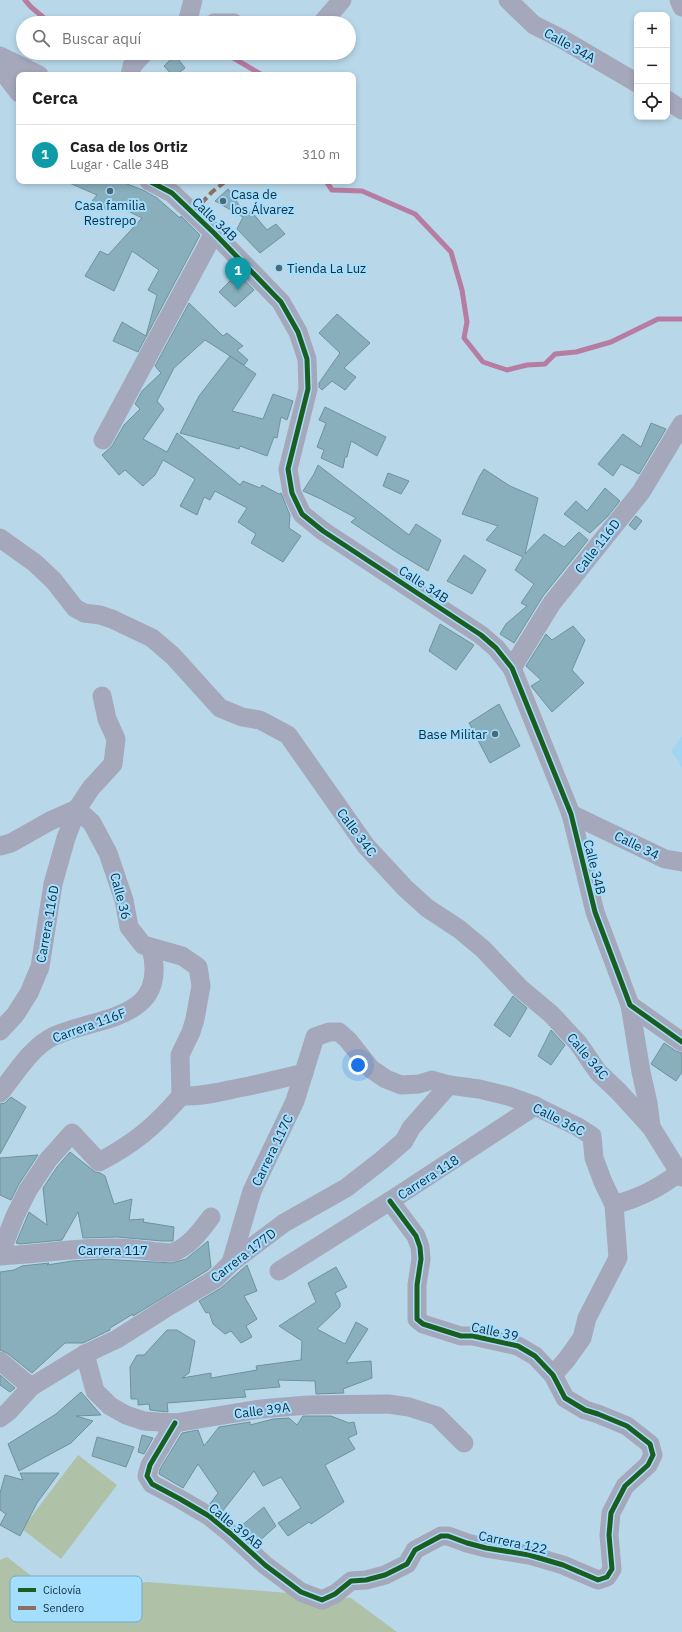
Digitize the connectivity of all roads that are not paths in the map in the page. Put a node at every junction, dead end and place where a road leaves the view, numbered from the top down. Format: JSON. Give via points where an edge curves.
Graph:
{"nodes":[{"id":1,"x":193,"y":0,"type":"edge"},
{"id":2,"x":342,"y":0,"type":"edge"},
{"id":3,"x":508,"y":0,"type":"edge"},
{"id":4,"x":679,"y":0,"type":"edge"},
{"id":5,"x":682,"y":7,"type":"edge"},
{"id":6,"x":189,"y":16,"type":"edge"},
{"id":7,"x":328,"y":16,"type":"edge"},
{"id":8,"x":0,"y":56,"type":"edge"},
{"id":9,"x":138,"y":60,"type":"edge"},
{"id":10,"x":0,"y":68,"type":"edge"},
{"id":11,"x":33,"y":72,"type":"edge"},
{"id":12,"x":131,"y":72,"type":"edge"},
{"id":13,"x":634,"y":81,"type":"edge"},
{"id":14,"x":16,"y":89,"type":"edge"},
{"id":15,"x":670,"y":102,"type":"edge"},
{"id":16,"x":682,"y":110,"type":"edge"},
{"id":17,"x":155,"y":184,"type":"edge"},
{"id":18,"x":214,"y":233,"type":"junction"},
{"id":19,"x":682,"y":424,"type":"edge"},
{"id":20,"x":103,"y":440,"type":"dead end"},
{"id":21,"x":0,"y":538,"type":"edge"},
{"id":22,"x":512,"y":668,"type":"junction"},
{"id":23,"x":102,"y":696,"type":"dead end"},
{"id":24,"x":77,"y":809,"type":"junction"},
{"id":25,"x":571,"y":814,"type":"junction"},
{"id":26,"x":0,"y":846,"type":"edge"},
{"id":27,"x":682,"y":862,"type":"edge"},
{"id":28,"x":151,"y":948,"type":"junction"},
{"id":29,"x":630,"y":1005,"type":"junction"},
{"id":30,"x":0,"y":1031,"type":"edge"},
{"id":31,"x":315,"y":1037,"type":"joint"},
{"id":32,"x":682,"y":1042,"type":"edge"},
{"id":33,"x":304,"y":1073,"type":"junction"},
{"id":34,"x":449,"y":1085,"type":"junction"},
{"id":35,"x":0,"y":1093,"type":"edge"},
{"id":36,"x":181,"y":1096,"type":"junction"},
{"id":37,"x":535,"y":1106,"type":"junction"},
{"id":38,"x":651,"y":1127,"type":"junction"},
{"id":39,"x":681,"y":1175,"type":"edge"},
{"id":40,"x":390,"y":1201,"type":"junction"},
{"id":41,"x":614,"y":1205,"type":"junction"},
{"id":42,"x":211,"y":1217,"type":"dead end"},
{"id":43,"x":0,"y":1249,"type":"edge"},
{"id":44,"x":0,"y":1256,"type":"edge"},
{"id":45,"x":232,"y":1264,"type":"junction"},
{"id":46,"x":279,"y":1270,"type":"dead end"},
{"id":47,"x":85,"y":1354,"type":"junction"},
{"id":48,"x":0,"y":1361,"type":"edge"},
{"id":49,"x":553,"y":1375,"type":"junction"},
{"id":50,"x":31,"y":1387,"type":"junction"},
{"id":51,"x":0,"y":1418,"type":"edge"},
{"id":52,"x":176,"y":1423,"type":"junction"},
{"id":53,"x":464,"y":1443,"type":"dead end"},
{"id":54,"x":653,"y":1455,"type":"joint"},
{"id":55,"x":441,"y":1536,"type":"joint"}],
"edges":[{"from":1,"to":6,"type":"street"},
{"from":2,"to":7,"type":"street"},
{"from":3,"to":13,"type":"street","name":"Calle 34A","via":[[534,25]]},
{"from":4,"to":5,"type":"street"},
{"from":8,"to":11,"type":"street"},
{"from":9,"to":12,"type":"street"},
{"from":10,"to":14,"type":"street"},
{"from":15,"to":16,"type":"street"},
{"from":17,"to":18,"type":"street","name":"Calle 34B","via":[[172,193]]},
{"from":18,"to":20,"type":"street"},
{"from":18,"to":22,"type":"street","name":"Calle 34B","via":[[281,302],[298,332],[307,359],[308,389],[288,469],[292,493],[302,514],[323,531],[481,635],[496,648]]},
{"from":19,"to":22,"type":"street","name":"Calle 116D","via":[[641,492],[552,602]]},
{"from":21,"to":38,"type":"street","name":"Calle 34C","via":[[49,576],[74,608],[84,613],[112,619],[152,638],[173,656],[220,708],[242,717],[260,720],[288,735],[371,852],[405,888],[483,949],[520,988],[551,1014],[578,1043],[598,1072]]},
{"from":22,"to":25,"type":"street","name":"Calle 34B"},
{"from":23,"to":24,"type":"street","via":[[107,719],[116,739],[113,764],[91,788]]},
{"from":24,"to":26,"type":"street","via":[[11,843]]},
{"from":24,"to":28,"type":"street","name":"Calle 36","via":[[92,823],[108,853],[124,900],[129,927],[143,945]]},
{"from":24,"to":30,"type":"street","name":"Carrera 116D","via":[[66,838],[54,884],[40,967],[29,993],[15,1015]]},
{"from":25,"to":27,"type":"street","name":"Calle 34","via":[[665,859]]},
{"from":25,"to":29,"type":"street","name":"Calle 34B","via":[[595,912]]},
{"from":28,"to":35,"type":"street","name":"Carrera 116F","via":[[155,963],[152,987],[139,1006],[54,1037],[33,1050]]},
{"from":28,"to":36,"type":"street","name":"Calle 36","via":[[182,956],[198,968],[201,986],[195,1020],[180,1055]]},
{"from":29,"to":32,"type":"street"},
{"from":29,"to":38,"type":"street","name":"Calle 34B"},
{"from":31,"to":33,"type":"street","name":"Carrera 117C"},
{"from":31,"to":34,"type":"street","name":"Calle 36C","via":[[329,1032],[339,1032],[371,1069],[401,1085],[432,1080]]},
{"from":33,"to":36,"type":"street","via":[[224,1092]]},
{"from":33,"to":45,"type":"street","name":"Carrera 117C","via":[[295,1102],[252,1191]]},
{"from":34,"to":37,"type":"street","name":"Calle 36C","via":[[500,1094]]},
{"from":34,"to":45,"type":"street","name":"Carrera 177D","via":[[411,1128],[404,1140],[382,1160],[346,1188],[284,1223]]},
{"from":36,"to":43,"type":"street","via":[[144,1134],[99,1162],[72,1133],[48,1160],[28,1190]]},
{"from":37,"to":40,"type":"street","name":"Carrera 118"},
{"from":37,"to":41,"type":"street","name":"Calle 36C","via":[[592,1136],[594,1158]]},
{"from":38,"to":39,"type":"street","name":"Calle 34C"},
{"from":39,"to":41,"type":"street","via":[[637,1198]]},
{"from":40,"to":46,"type":"street","name":"Carrera 118"},
{"from":40,"to":49,"type":"street","name":"Calle 39","via":[[416,1236],[420,1247],[417,1319],[423,1324],[460,1336],[473,1336],[518,1346],[535,1356]]},
{"from":41,"to":49,"type":"street","name":"Calle 36C","via":[[618,1258],[587,1318],[582,1338]]},
{"from":42,"to":44,"type":"street","name":"Carrera 117","via":[[192,1240],[173,1252],[128,1248],[82,1249]]},
{"from":45,"to":47,"type":"street","name":"Carrera 177D","via":[[215,1279],[117,1339]]},
{"from":47,"to":50,"type":"street","name":"Carrera 177D"},
{"from":47,"to":52,"type":"street","name":"Calle 39A","via":[[95,1390],[110,1406],[144,1421]]},
{"from":48,"to":50,"type":"street"},
{"from":49,"to":54,"type":"street","name":"Calle 39","via":[[565,1398],[584,1410],[627,1426],[650,1444]]},
{"from":50,"to":51,"type":"street","name":"Carrera 177D"},
{"from":52,"to":53,"type":"street","name":"Calle 39A","via":[[260,1409],[308,1405],[388,1404],[409,1407],[437,1416]]},
{"from":52,"to":55,"type":"street","name":"Calle 39AB","via":[[150,1466],[147,1476],[152,1484],[209,1516],[265,1565],[301,1592],[322,1600],[351,1582],[385,1575],[407,1564],[415,1550]]},
{"from":54,"to":55,"type":"street","name":"Carrera 122","via":[[648,1465],[625,1486],[612,1513],[609,1534],[612,1569],[607,1577],[598,1580],[563,1564]]}]}
